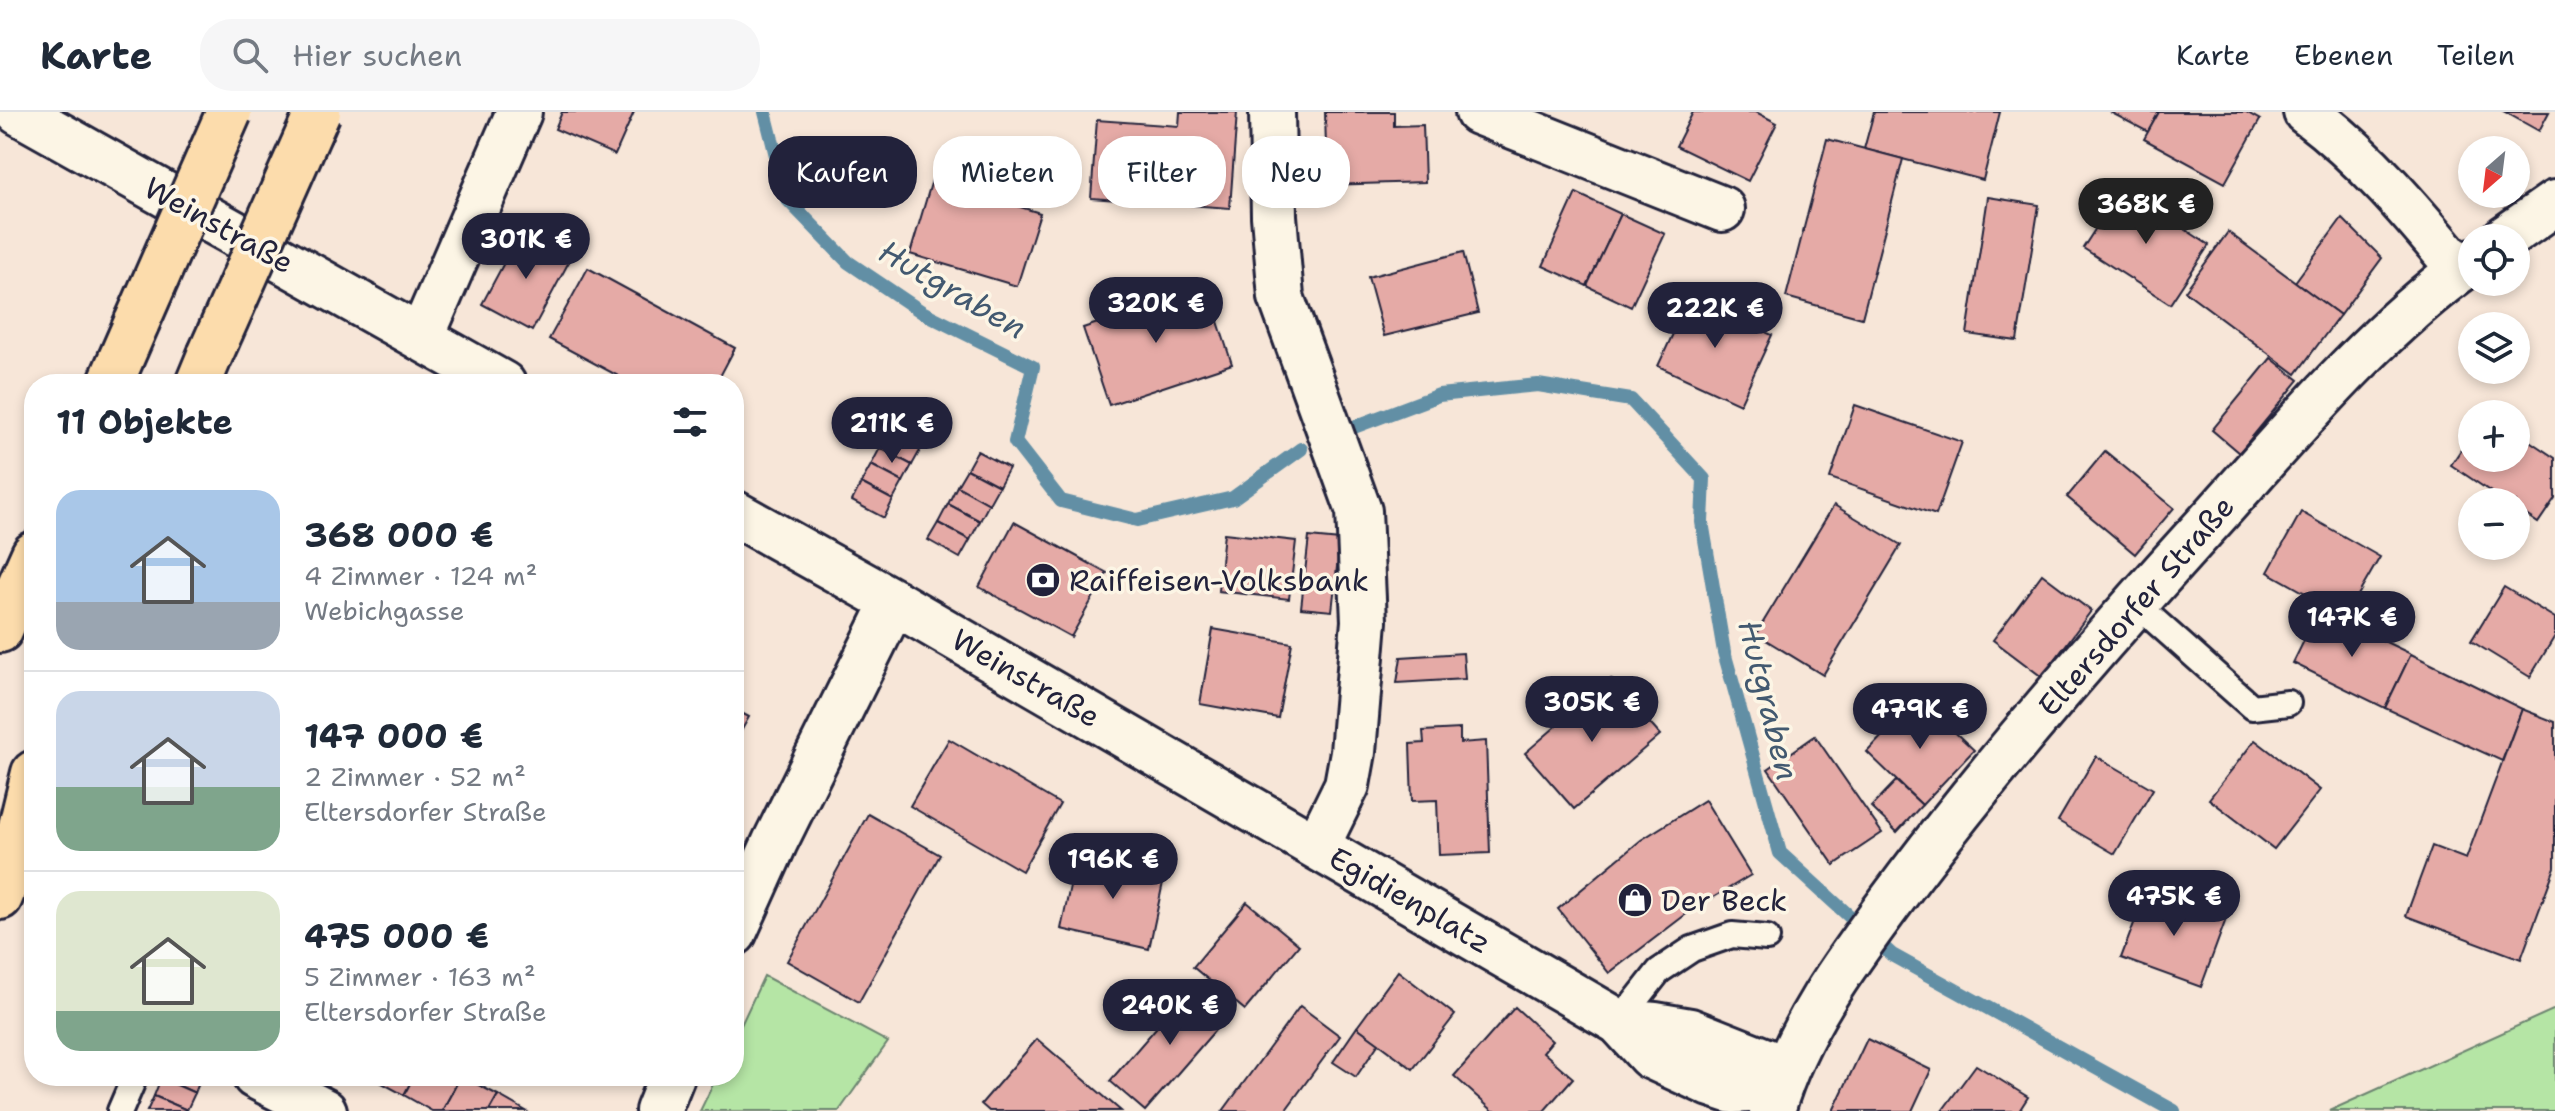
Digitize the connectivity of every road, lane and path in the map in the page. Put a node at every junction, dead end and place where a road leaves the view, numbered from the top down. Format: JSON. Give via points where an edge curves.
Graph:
{"nodes":[{"id":1,"x":18,"y":112,"type":"edge"},
{"id":2,"x":229,"y":112,"type":"edge"},
{"id":3,"x":318,"y":112,"type":"edge"},
{"id":4,"x":519,"y":112,"type":"edge"},
{"id":5,"x":1272,"y":112,"type":"edge"},
{"id":6,"x":1478,"y":112,"type":"edge"},
{"id":7,"x":2306,"y":112,"type":"edge"},
{"id":8,"x":2555,"y":203,"type":"edge"},
{"id":9,"x":1722,"y":209,"type":"dead end"},
{"id":10,"x":2525,"y":224,"type":"edge"},
{"id":11,"x":2458,"y":258,"type":"edge"},
{"id":12,"x":2458,"y":273,"type":"edge"},
{"id":13,"x":421,"y":338,"type":"junction"},
{"id":14,"x":204,"y":370,"type":"edge"},
{"id":15,"x":114,"y":374,"type":"edge"},
{"id":16,"x":485,"y":374,"type":"edge"},
{"id":17,"x":744,"y":519,"type":"edge"},
{"id":18,"x":24,"y":576,"type":"edge"},
{"id":19,"x":894,"y":602,"type":"junction"},
{"id":20,"x":2135,"y":603,"type":"junction"},
{"id":21,"x":0,"y":630,"type":"edge"},
{"id":22,"x":2288,"y":703,"type":"dead end"},
{"id":23,"x":24,"y":786,"type":"edge"},
{"id":24,"x":24,"y":814,"type":"edge"},
{"id":25,"x":0,"y":840,"type":"edge"},
{"id":26,"x":1317,"y":846,"type":"junction"},
{"id":27,"x":0,"y":897,"type":"edge"},
{"id":28,"x":744,"y":911,"type":"edge"},
{"id":29,"x":1767,"y":938,"type":"dead end"},
{"id":30,"x":1619,"y":1022,"type":"junction"},
{"id":31,"x":1650,"y":1056,"type":"junction"},
{"id":32,"x":131,"y":1086,"type":"edge"},
{"id":33,"x":275,"y":1086,"type":"edge"},
{"id":34,"x":668,"y":1086,"type":"edge"},
{"id":35,"x":1779,"y":1089,"type":"edge"},
{"id":36,"x":120,"y":1111,"type":"edge"},
{"id":37,"x":324,"y":1111,"type":"edge"},
{"id":38,"x":658,"y":1111,"type":"edge"},
{"id":39,"x":1690,"y":1111,"type":"edge"}],
"edges":[{"from":1,"to":13,"type":"main road","name":"Weinstraße"},
{"from":2,"to":15,"type":"highway","bridge":true},
{"from":3,"to":14,"type":"highway","bridge":true},
{"from":4,"to":13,"type":"main road"},
{"from":5,"to":26,"type":"main road","name":"Egidienplatz","via":[[1281,297],[1359,511],[1364,621],[1351,763],[1347,785]]},
{"from":6,"to":9,"type":"main road"},
{"from":7,"to":11,"type":"main road","via":[[2395,191]]},
{"from":8,"to":10,"type":"main road"},
{"from":12,"to":20,"type":"main road","name":"Eltersdorfer Straße","via":[[2365,351]]},
{"from":13,"to":16,"type":"main road","name":"Weinstraße"},
{"from":17,"to":19,"type":"main road","name":"Weinstraße"},
{"from":18,"to":21,"type":"highway"},
{"from":19,"to":26,"type":"main road","name":"Weinstraße"},
{"from":19,"to":28,"type":"main road"},
{"from":20,"to":22,"type":"lane","via":[[2252,707]]},
{"from":20,"to":35,"type":"main road","name":"Eltersdorfer Straße","via":[[1965,804],[1843,967]]},
{"from":23,"to":25,"type":"highway"},
{"from":24,"to":27,"type":"highway"},
{"from":26,"to":30,"type":"main road","name":"Egidienplatz"},
{"from":29,"to":30,"type":"lane","via":[[1732,935],[1692,949],[1659,971]]},
{"from":30,"to":31,"type":"main road","name":"Egidienplatz"},
{"from":30,"to":35,"type":"main road","name":"Egidienplatz","via":[[1690,1031]]},
{"from":31,"to":35,"type":"main road","name":"Egidienplatz","via":[[1732,1091]]},
{"from":31,"to":39,"type":"main road"},
{"from":32,"to":36,"type":"lane"},
{"from":33,"to":37,"type":"main road"},
{"from":34,"to":38,"type":"main road"}]}
